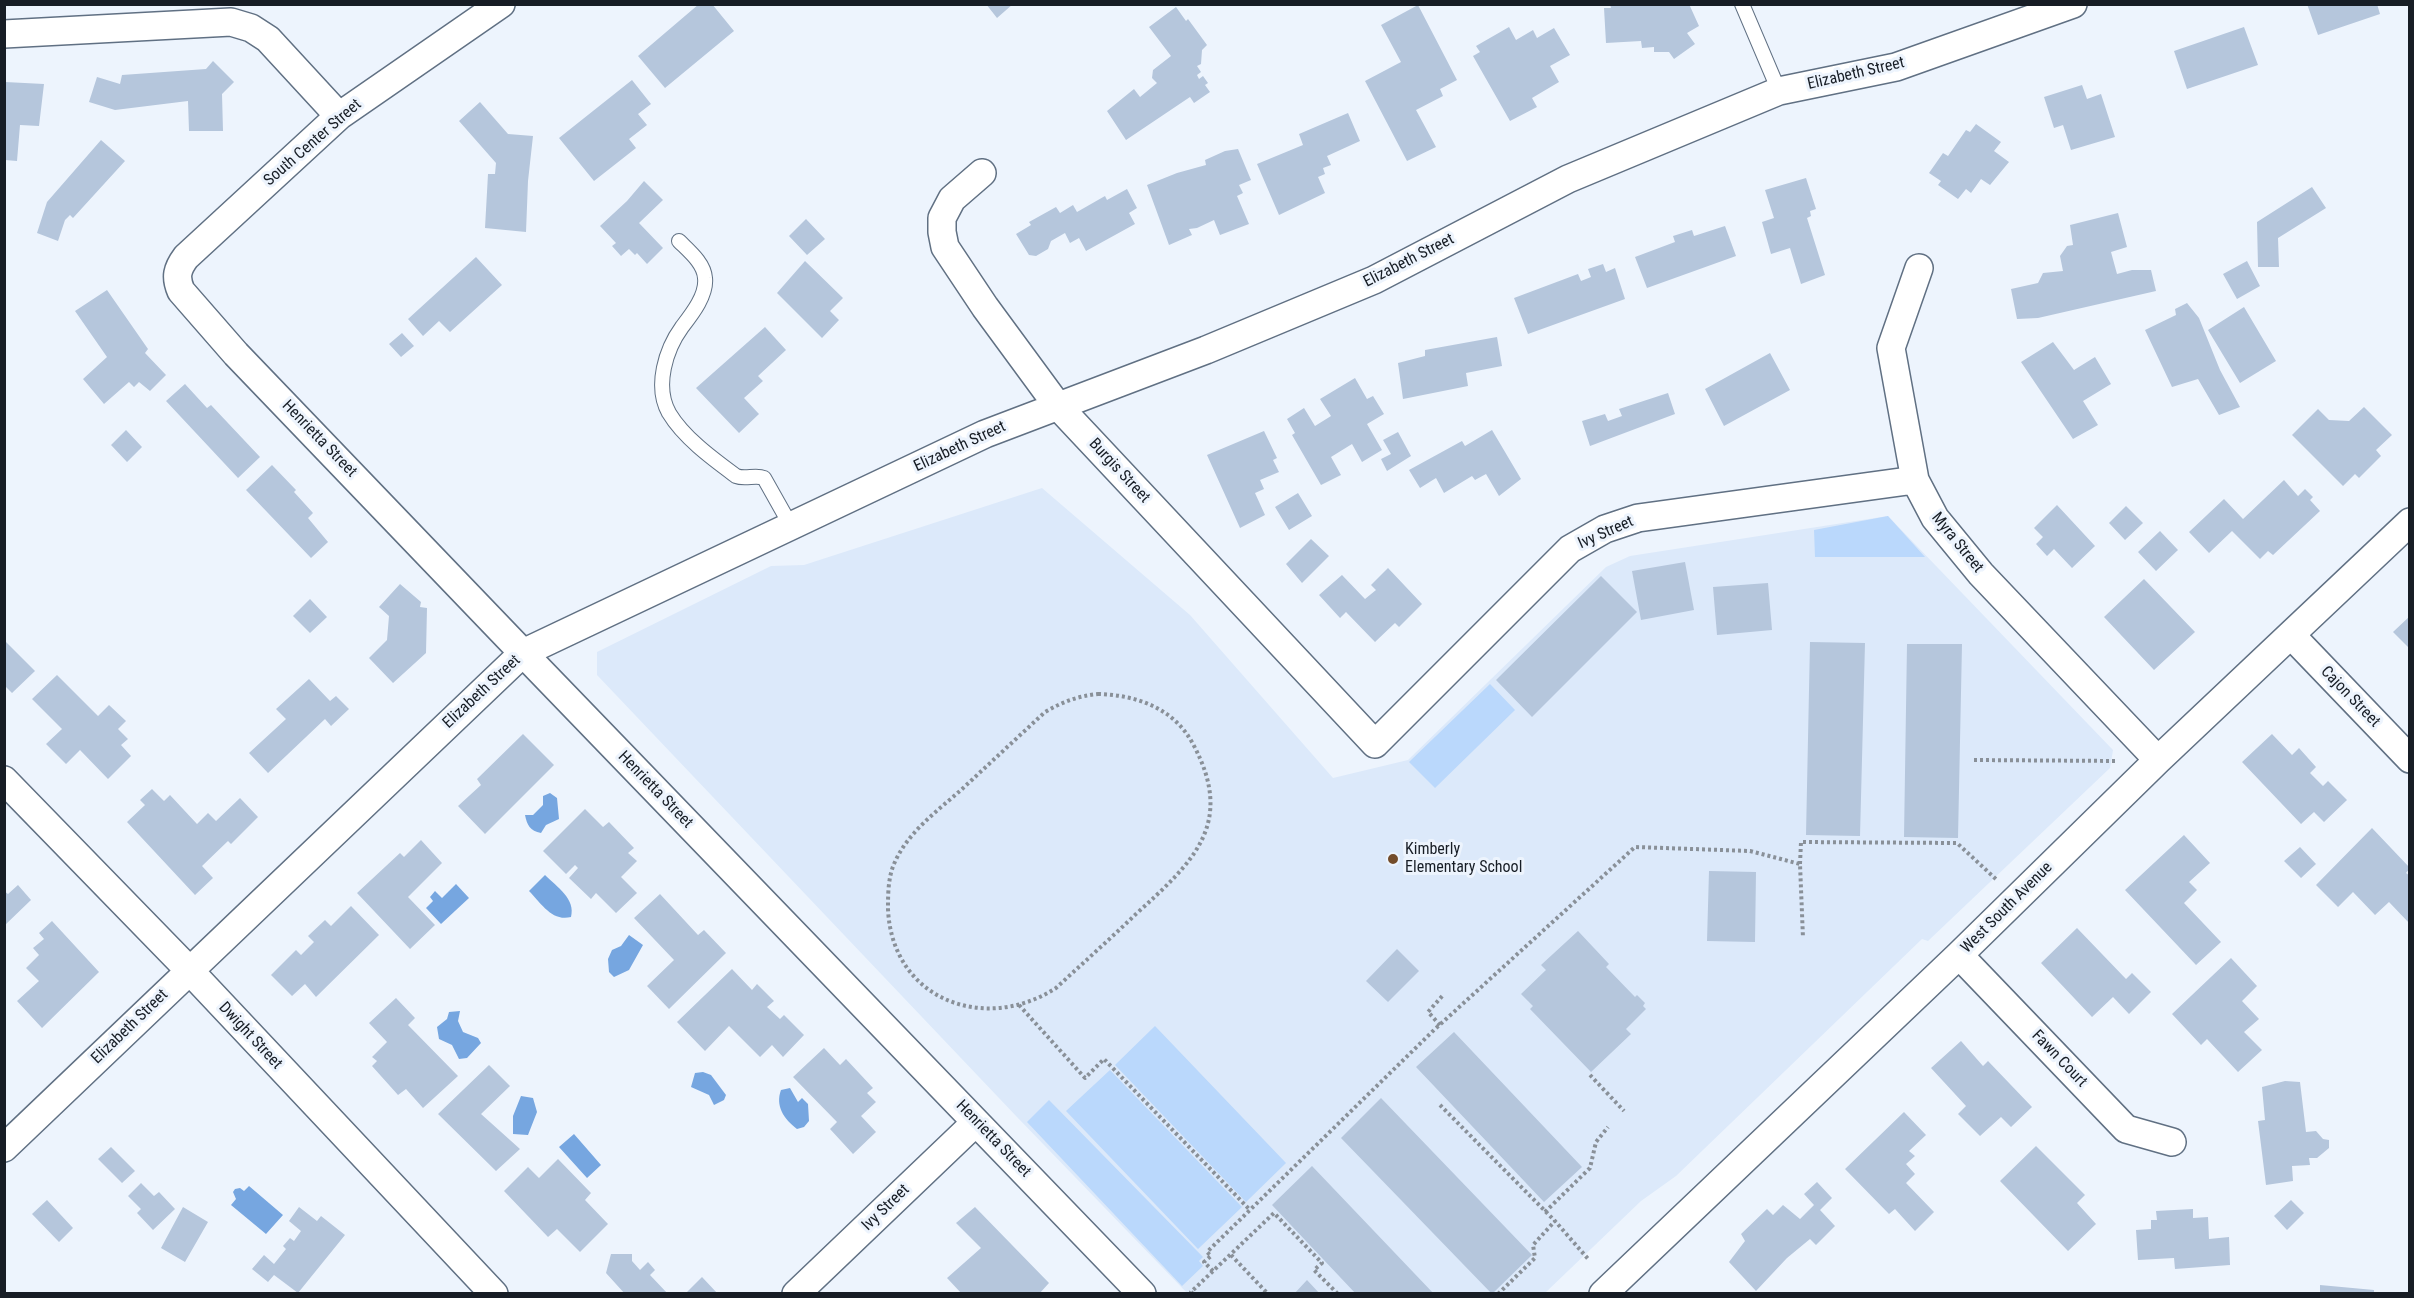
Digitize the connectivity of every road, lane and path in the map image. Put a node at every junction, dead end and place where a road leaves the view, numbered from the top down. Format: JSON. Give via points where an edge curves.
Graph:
{"nodes":[{"id":1,"x":501,"y":4,"type":"edge"},
{"id":2,"x":1742,"y":4,"type":"edge"},
{"id":3,"x":2073,"y":4,"type":"edge"},
{"id":4,"x":4,"y":34,"type":"edge"},
{"id":5,"x":1779,"y":91,"type":"junction"},
{"id":6,"x":339,"y":116,"type":"junction"},
{"id":7,"x":982,"y":173,"type":"dead end"},
{"id":8,"x":680,"y":241,"type":"dead end"},
{"id":9,"x":1919,"y":268,"type":"dead end"},
{"id":10,"x":176,"y":280,"type":"joint"},
{"id":11,"x":1057,"y":405,"type":"junction"},
{"id":12,"x":1915,"y":480,"type":"junction"},
{"id":13,"x":2409,"y":522,"type":"edge"},
{"id":14,"x":791,"y":526,"type":"junction"},
{"id":15,"x":2291,"y":635,"type":"junction"},
{"id":16,"x":523,"y":653,"type":"junction"},
{"id":17,"x":1375,"y":744,"type":"joint"},
{"id":18,"x":2409,"y":759,"type":"edge"},
{"id":19,"x":1974,"y":760,"type":"dead end"},
{"id":20,"x":2158,"y":760,"type":"junction"},
{"id":21,"x":2118,"y":761,"type":"dead end"},
{"id":22,"x":4,"y":780,"type":"edge"},
{"id":23,"x":1800,"y":864,"type":"junction"},
{"id":24,"x":1998,"y":881,"type":"dead end"},
{"id":25,"x":1803,"y":938,"type":"dead end"},
{"id":26,"x":1959,"y":955,"type":"junction"},
{"id":27,"x":189,"y":970,"type":"junction"},
{"id":28,"x":1444,"y":994,"type":"dead end"},
{"id":29,"x":1020,"y":1005,"type":"junction"},
{"id":30,"x":1440,"y":1025,"type":"junction"},
{"id":31,"x":1590,"y":1074,"type":"dead end"},
{"id":32,"x":1440,"y":1105,"type":"dead end"},
{"id":33,"x":1624,"y":1111,"type":"dead end"},
{"id":34,"x":976,"y":1122,"type":"junction"},
{"id":35,"x":1608,"y":1127,"type":"dead end"},
{"id":36,"x":2172,"y":1142,"type":"dead end"},
{"id":37,"x":4,"y":1148,"type":"edge"},
{"id":38,"x":1250,"y":1210,"type":"junction"},
{"id":39,"x":1545,"y":1212,"type":"junction"},
{"id":40,"x":1555,"y":1221,"type":"junction"},
{"id":41,"x":1231,"y":1255,"type":"junction"},
{"id":42,"x":1589,"y":1260,"type":"dead end"},
{"id":43,"x":1213,"y":1271,"type":"junction"},
{"id":44,"x":494,"y":1293,"type":"edge"},
{"id":45,"x":795,"y":1293,"type":"edge"},
{"id":46,"x":1142,"y":1293,"type":"edge"},
{"id":47,"x":1193,"y":1293,"type":"edge"},
{"id":48,"x":1268,"y":1293,"type":"edge"},
{"id":49,"x":1338,"y":1293,"type":"edge"},
{"id":50,"x":1498,"y":1293,"type":"edge"},
{"id":51,"x":1604,"y":1293,"type":"edge"}],
"edges":[{"from":1,"to":6,"type":"street","name":"South Center Street"},
{"from":2,"to":5,"type":"lane"},
{"from":3,"to":5,"type":"street","name":"Elizabeth Street","via":[[1896,67]]},
{"from":4,"to":6,"type":"street","via":[[231,22],[268,39]]},
{"from":5,"to":11,"type":"street","name":"Elizabeth Street","via":[[1568,179],[1374,280],[1206,350]]},
{"from":6,"to":10,"type":"street","name":"South Center Street","via":[[186,257],[178,267]]},
{"from":7,"to":11,"type":"street","name":"Burgis Street","via":[[952,199],[942,218],[945,247]]},
{"from":8,"to":14,"type":"lane","via":[[702,267],[706,281],[697,306],[674,338],[666,357],[663,379],[669,413],[687,435],[736,476],[764,478]]},
{"from":9,"to":12,"type":"street","name":"Myra Street","via":[[1891,348]]},
{"from":10,"to":16,"type":"street","name":"Henrietta Street","via":[[196,310]]},
{"from":11,"to":14,"type":"street","name":"Elizabeth Street","via":[[985,434]]},
{"from":11,"to":17,"type":"street","name":"Burgis Street"},
{"from":12,"to":17,"type":"street","name":"Ivy Street","via":[[1638,518],[1605,530],[1570,549]]},
{"from":12,"to":20,"type":"street","name":"Myra Street","via":[[1935,518],[1981,574]]},
{"from":13,"to":15,"type":"street","name":"West South Avenue"},
{"from":14,"to":16,"type":"street","name":"Elizabeth Street"},
{"from":15,"to":18,"type":"street","name":"Cajon Street"},
{"from":15,"to":20,"type":"street","name":"West South Avenue"},
{"from":16,"to":27,"type":"street","name":"Elizabeth Street"},
{"from":16,"to":34,"type":"street","name":"Henrietta Street"},
{"from":19,"to":21,"type":"path"},
{"from":20,"to":26,"type":"street","name":"West South Avenue"},
{"from":22,"to":27,"type":"street","name":"Dwight Street"},
{"from":23,"to":24,"type":"path","via":[[1801,842],[1957,843]]},
{"from":23,"to":25,"type":"path"},
{"from":23,"to":30,"type":"path","via":[[1750,850],[1635,847]]},
{"from":26,"to":36,"type":"street","name":"Fawn Court","via":[[2126,1129]]},
{"from":26,"to":51,"type":"street","name":"West South Avenue"},
{"from":27,"to":37,"type":"street","name":"Elizabeth Street"},
{"from":27,"to":44,"type":"street","name":"Dwight Street"},
{"from":28,"to":30,"type":"path","via":[[1428,1012]]},
{"from":29,"to":29,"type":"path","via":[[995,1010],[952,1002],[930,991],[913,974],[898,953],[889,926],[888,893],[894,865],[912,834],[1045,712],[1061,702],[1098,694],[1145,702],[1174,718],[1201,760],[1210,800],[1202,843],[1181,872],[1056,988]]},
{"from":29,"to":38,"type":"path","via":[[1085,1078],[1104,1059]]},
{"from":30,"to":38,"type":"path"},
{"from":31,"to":33,"type":"path"},
{"from":32,"to":39,"type":"path"},
{"from":34,"to":45,"type":"street","name":"Ivy Street"},
{"from":34,"to":46,"type":"street","name":"Henrietta Street"},
{"from":35,"to":39,"type":"path","via":[[1596,1142],[1590,1168]]},
{"from":38,"to":43,"type":"path","via":[[1207,1252],[1210,1256],[1204,1262]]},
{"from":39,"to":40,"type":"path"},
{"from":40,"to":42,"type":"path"},
{"from":40,"to":50,"type":"path","via":[[1533,1245],[1536,1258]]},
{"from":41,"to":43,"type":"path"},
{"from":41,"to":48,"type":"path"},
{"from":41,"to":49,"type":"path","via":[[1274,1214],[1322,1263],[1314,1270]]},
{"from":43,"to":47,"type":"path"}]}
